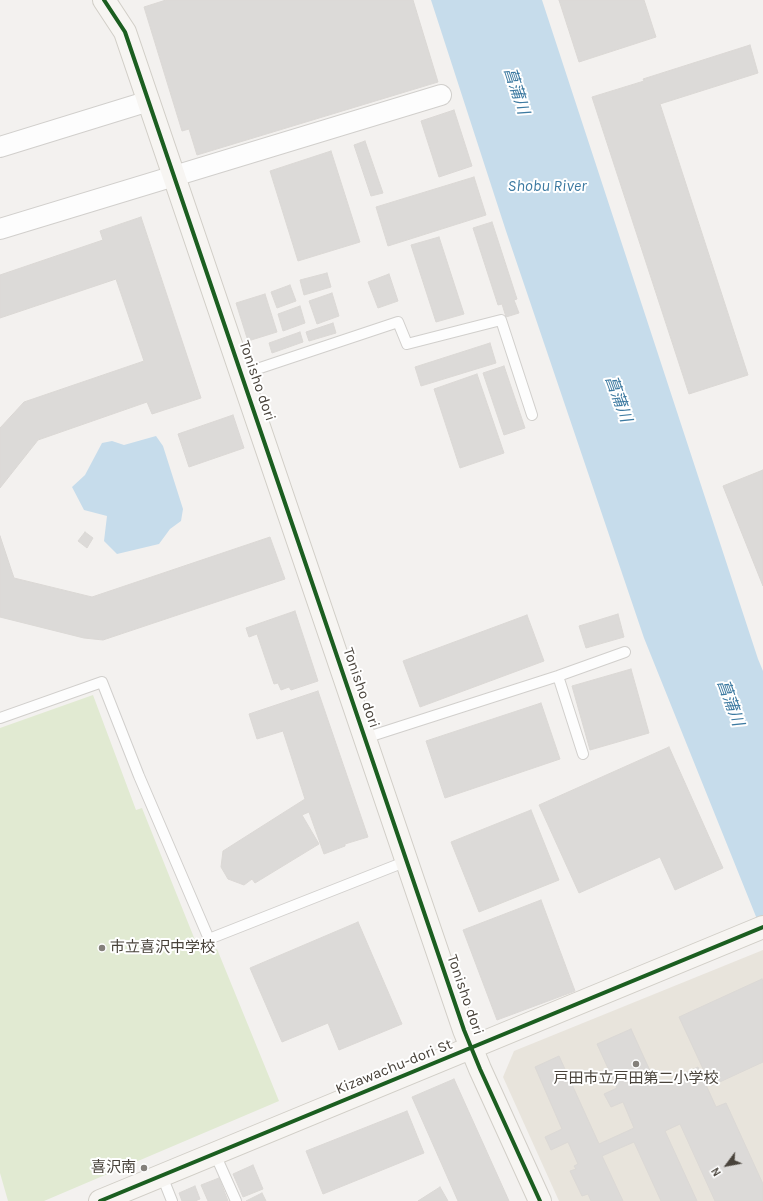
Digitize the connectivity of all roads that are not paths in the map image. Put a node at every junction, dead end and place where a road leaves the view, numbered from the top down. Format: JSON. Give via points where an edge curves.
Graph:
{"nodes":[{"id":1,"x":104,"y":0,"type":"edge"},
{"id":2,"x":441,"y":95,"type":"dead end"},
{"id":3,"x":149,"y":101,"type":"junction"},
{"id":4,"x":0,"y":147,"type":"edge"},
{"id":5,"x":175,"y":177,"type":"junction"},
{"id":6,"x":0,"y":229,"type":"edge"},
{"id":7,"x":242,"y":374,"type":"junction"},
{"id":8,"x":532,"y":415,"type":"dead end"},
{"id":9,"x":625,"y":652,"type":"dead end"},
{"id":10,"x":558,"y":676,"type":"junction"},
{"id":11,"x":0,"y":718,"type":"edge"},
{"id":12,"x":365,"y":738,"type":"junction"},
{"id":13,"x":583,"y":754,"type":"dead end"},
{"id":14,"x":406,"y":861,"type":"junction"},
{"id":15,"x":756,"y":930,"type":"edge"},
{"id":16,"x":471,"y":1048,"type":"junction"},
{"id":17,"x":215,"y":1154,"type":"junction"},
{"id":18,"x":162,"y":1176,"type":"junction"},
{"id":19,"x":100,"y":1201,"type":"edge"},
{"id":20,"x":172,"y":1201,"type":"edge"},
{"id":21,"x":236,"y":1201,"type":"edge"},
{"id":22,"x":540,"y":1201,"type":"edge"}],
"edges":[{"from":1,"to":3,"type":"street","name":"Tonisho dori","via":[[125,32]]},
{"from":2,"to":5,"type":"street"},
{"from":3,"to":4,"type":"street"},
{"from":3,"to":5,"type":"street","name":"Tonisho dori"},
{"from":5,"to":6,"type":"street"},
{"from":5,"to":7,"type":"street","name":"Tonisho dori"},
{"from":7,"to":8,"type":"lane","via":[[398,322],[406,344],[501,320]]},
{"from":7,"to":12,"type":"street","name":"Tonisho dori"},
{"from":9,"to":10,"type":"lane"},
{"from":10,"to":12,"type":"lane"},
{"from":10,"to":13,"type":"lane"},
{"from":11,"to":14,"type":"lane","via":[[102,682],[138,776],[209,939]]},
{"from":12,"to":14,"type":"street","name":"Tonisho dori"},
{"from":14,"to":16,"type":"street","name":"Tonisho dori"},
{"from":15,"to":16,"type":"street","name":"Kizawachu-dori St"},
{"from":16,"to":17,"type":"street","name":"Kizawachu-dori St"},
{"from":16,"to":22,"type":"street","name":"Tonisho dori"},
{"from":17,"to":18,"type":"street","name":"Kizawachu-dori St"},
{"from":17,"to":21,"type":"lane"},
{"from":18,"to":19,"type":"street","name":"Kizawachu-dori St"},
{"from":18,"to":20,"type":"lane"}]}
